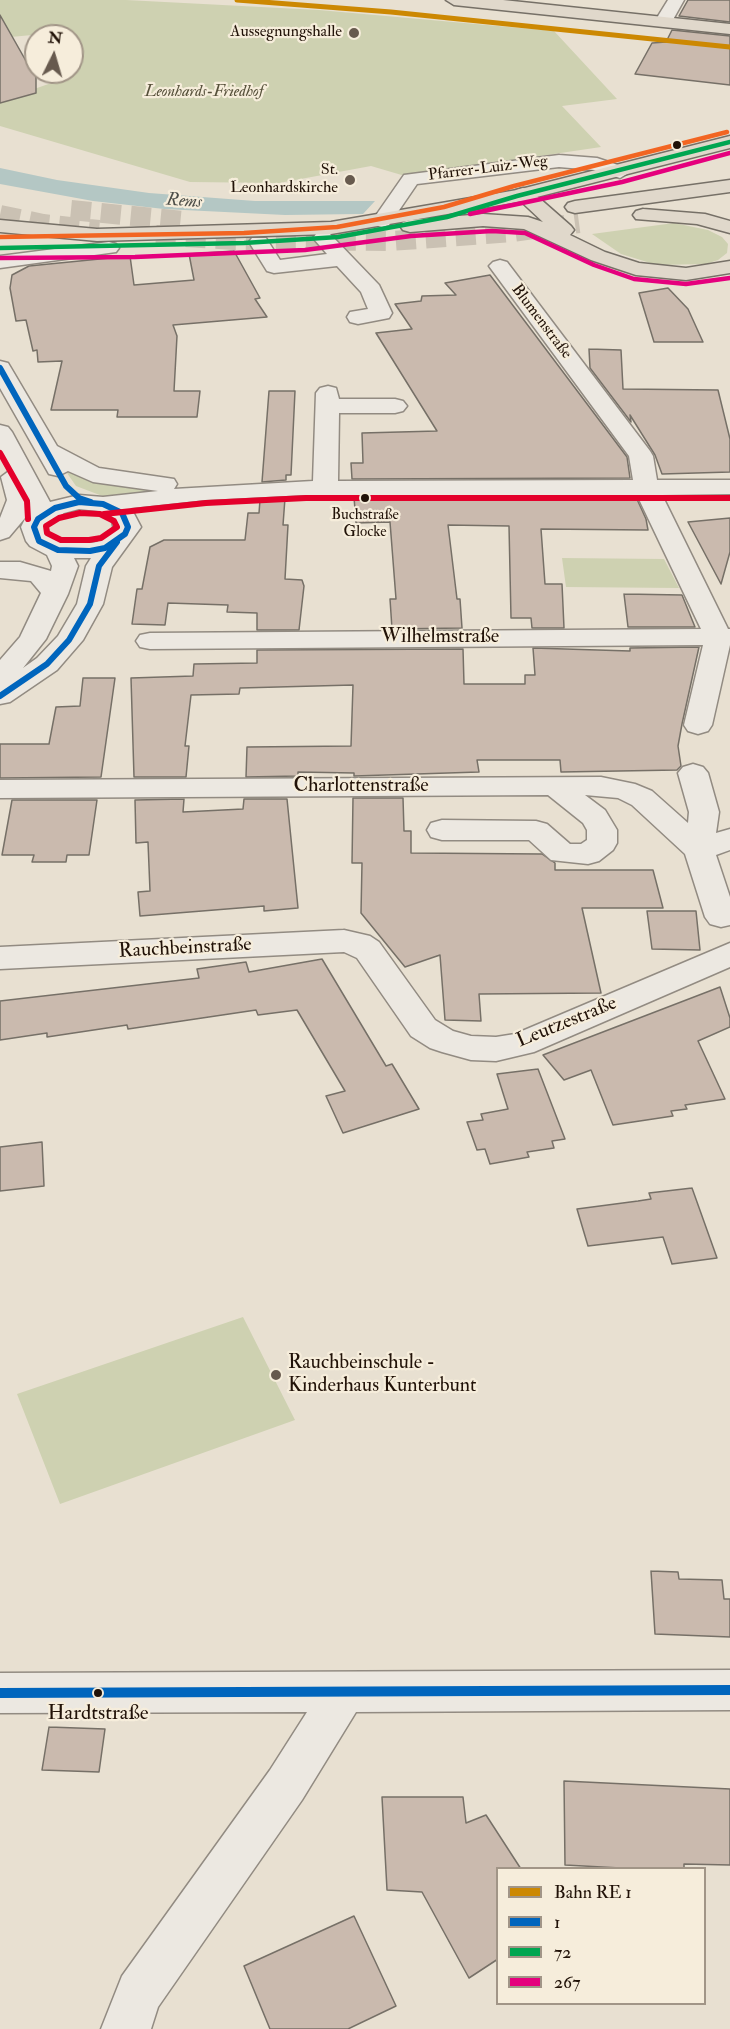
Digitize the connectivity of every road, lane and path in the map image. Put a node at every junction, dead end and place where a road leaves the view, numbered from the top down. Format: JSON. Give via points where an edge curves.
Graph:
{"nodes":[{"id":1,"x":454,"y":0,"type":"edge"},
{"id":2,"x":675,"y":0,"type":"edge"},
{"id":3,"x":514,"y":3,"type":"edge"},
{"id":4,"x":664,"y":21,"type":"junction"},
{"id":5,"x":730,"y":27,"type":"edge"},
{"id":6,"x":730,"y":142,"type":"edge"},
{"id":7,"x":620,"y":172,"type":"junction"},
{"id":8,"x":730,"y":186,"type":"edge"},
{"id":9,"x":520,"y":195,"type":"junction"},
{"id":10,"x":730,"y":203,"type":"edge"},
{"id":11,"x":643,"y":215,"type":"junction"},
{"id":12,"x":382,"y":221,"type":"junction"},
{"id":13,"x":528,"y":223,"type":"junction"},
{"id":14,"x":0,"y":226,"type":"edge"},
{"id":15,"x":410,"y":226,"type":"junction"},
{"id":16,"x":730,"y":227,"type":"edge"},
{"id":17,"x":323,"y":238,"type":"junction"},
{"id":18,"x":259,"y":242,"type":"junction"},
{"id":19,"x":580,"y":246,"type":"junction"},
{"id":20,"x":0,"y":248,"type":"edge"},
{"id":21,"x":109,"y":248,"type":"junction"},
{"id":22,"x":342,"y":260,"type":"junction"},
{"id":23,"x":0,"y":262,"type":"edge"},
{"id":24,"x":500,"y":266,"type":"dead end"},
{"id":25,"x":730,"y":267,"type":"edge"},
{"id":26,"x":358,"y":317,"type":"dead end"},
{"id":27,"x":0,"y":368,"type":"edge"},
{"id":28,"x":396,"y":406,"type":"dead end"},
{"id":29,"x":4,"y":441,"type":"edge"},
{"id":30,"x":49,"y":451,"type":"junction"},
{"id":31,"x":646,"y":487,"type":"junction"},
{"id":32,"x":730,"y":487,"type":"edge"},
{"id":33,"x":325,"y":488,"type":"junction"},
{"id":34,"x":278,"y":489,"type":"junction"},
{"id":35,"x":253,"y":490,"type":"junction"},
{"id":36,"x":97,"y":503,"type":"junction"},
{"id":37,"x":0,"y":532,"type":"edge"},
{"id":38,"x":123,"y":534,"type":"junction"},
{"id":39,"x":44,"y":536,"type":"junction"},
{"id":40,"x":0,"y":551,"type":"edge"},
{"id":41,"x":0,"y":560,"type":"edge"},
{"id":42,"x":0,"y":570,"type":"edge"},
{"id":43,"x":55,"y":594,"type":"junction"},
{"id":44,"x":724,"y":637,"type":"edge"},
{"id":45,"x":32,"y":639,"type":"junction"},
{"id":46,"x":150,"y":641,"type":"dead end"},
{"id":47,"x":0,"y":645,"type":"edge"},
{"id":48,"x":0,"y":678,"type":"edge"},
{"id":49,"x":0,"y":696,"type":"edge"},
{"id":50,"x":698,"y":725,"type":"dead end"},
{"id":51,"x":693,"y":773,"type":"dead end"},
{"id":52,"x":555,"y":786,"type":"junction"},
{"id":53,"x":0,"y":789,"type":"edge"},
{"id":54,"x":442,"y":830,"type":"dead end"},
{"id":55,"x":730,"y":839,"type":"edge"},
{"id":56,"x":699,"y":850,"type":"junction"},
{"id":57,"x":721,"y":917,"type":"dead end"},
{"id":58,"x":368,"y":950,"type":"joint"},
{"id":59,"x":730,"y":954,"type":"edge"},
{"id":60,"x":0,"y":958,"type":"edge"},
{"id":61,"x":730,"y":1690,"type":"edge"},
{"id":62,"x":344,"y":1691,"type":"junction"},
{"id":63,"x":0,"y":1693,"type":"edge"},
{"id":64,"x":126,"y":2029,"type":"edge"}],
"edges":[{"from":1,"to":3,"type":"main road"},
{"from":2,"to":4,"type":"street"},
{"from":3,"to":4,"type":"main road"},
{"from":4,"to":5,"type":"main road"},
{"from":6,"to":7,"type":"main road"},
{"from":7,"to":9,"type":"main road"},
{"from":7,"to":12,"type":"street","name":"Pfarrer-Luiz-Weg","via":[[597,164],[547,161],[411,179]]},
{"from":8,"to":11,"type":"main road","via":[[577,215]]},
{"from":9,"to":12,"type":"main road"},
{"from":9,"to":13,"type":"main road","via":[[514,201],[516,211]]},
{"from":9,"to":15,"type":"main road"},
{"from":9,"to":19,"type":"main road"},
{"from":10,"to":11,"type":"main road"},
{"from":11,"to":16,"type":"main road","via":[[698,218]]},
{"from":12,"to":14,"type":"main road","via":[[301,230],[138,235],[61,234]]},
{"from":13,"to":15,"type":"main road","via":[[472,220]]},
{"from":13,"to":19,"type":"main road"},
{"from":15,"to":17,"type":"main road"},
{"from":17,"to":18,"type":"main road"},
{"from":17,"to":22,"type":"street"},
{"from":18,"to":21,"type":"main road"},
{"from":18,"to":22,"type":"street","via":[[274,267]]},
{"from":19,"to":25,"type":"main road","via":[[619,264],[653,272],[700,273]]},
{"from":20,"to":21,"type":"main road"},
{"from":21,"to":23,"type":"street"},
{"from":22,"to":26,"type":"street","via":[[371,290],[381,313]]},
{"from":24,"to":31,"type":"street","name":"Blumenstraße","via":[[641,456]]},
{"from":27,"to":30,"type":"street"},
{"from":28,"to":33,"type":"street","via":[[328,400]]},
{"from":29,"to":37,"type":"street","via":[[19,500],[12,520]]},
{"from":29,"to":39,"type":"street","via":[[37,498]]},
{"from":30,"to":35,"type":"street","via":[[84,472],[107,478]]},
{"from":30,"to":36,"type":"street","via":[[71,492]]},
{"from":31,"to":32,"type":"street"},
{"from":31,"to":33,"type":"street"},
{"from":31,"to":44,"type":"street","name":"Blumenstraße"},
{"from":33,"to":34,"type":"street"},
{"from":34,"to":35,"type":"street"},
{"from":34,"to":38,"type":"street","via":[[163,511]]},
{"from":35,"to":36,"type":"street"},
{"from":36,"to":38,"type":"street","via":[[122,513]]},
{"from":36,"to":39,"type":"street","via":[[66,504],[45,513]]},
{"from":38,"to":39,"type":"street","via":[[90,551]]},
{"from":38,"to":49,"type":"street","via":[[99,566],[90,604],[69,640],[46,664]]},
{"from":39,"to":40,"type":"street","via":[[27,534]]},
{"from":39,"to":41,"type":"street","via":[[25,550]]},
{"from":39,"to":43,"type":"street","via":[[65,566]]},
{"from":42,"to":43,"type":"street","via":[[40,575]]},
{"from":43,"to":45,"type":"street"},
{"from":44,"to":46,"type":"street","name":"Wilhelmstraße"},
{"from":44,"to":50,"type":"street"},
{"from":45,"to":47,"type":"street"},
{"from":45,"to":48,"type":"street"},
{"from":51,"to":56,"type":"street","via":[[704,812]]},
{"from":52,"to":53,"type":"street","name":"Charlottenstraße"},
{"from":52,"to":54,"type":"street","via":[[594,817],[602,830],[602,843],[588,854],[562,853],[536,831]]},
{"from":52,"to":56,"type":"street","name":"Charlottenstraße","via":[[625,790],[653,807]]},
{"from":55,"to":56,"type":"street"},
{"from":56,"to":57,"type":"street"},
{"from":58,"to":59,"type":"street","name":"Leutzestraße","via":[[423,1028],[442,1040],[496,1050],[522,1044]]},
{"from":58,"to":60,"type":"street","name":"Rauchbeinstraße","via":[[344,941]]},
{"from":61,"to":62,"type":"street"},
{"from":62,"to":63,"type":"street"},
{"from":62,"to":64,"type":"street","via":[[286,1785],[138,1993]]}]}
